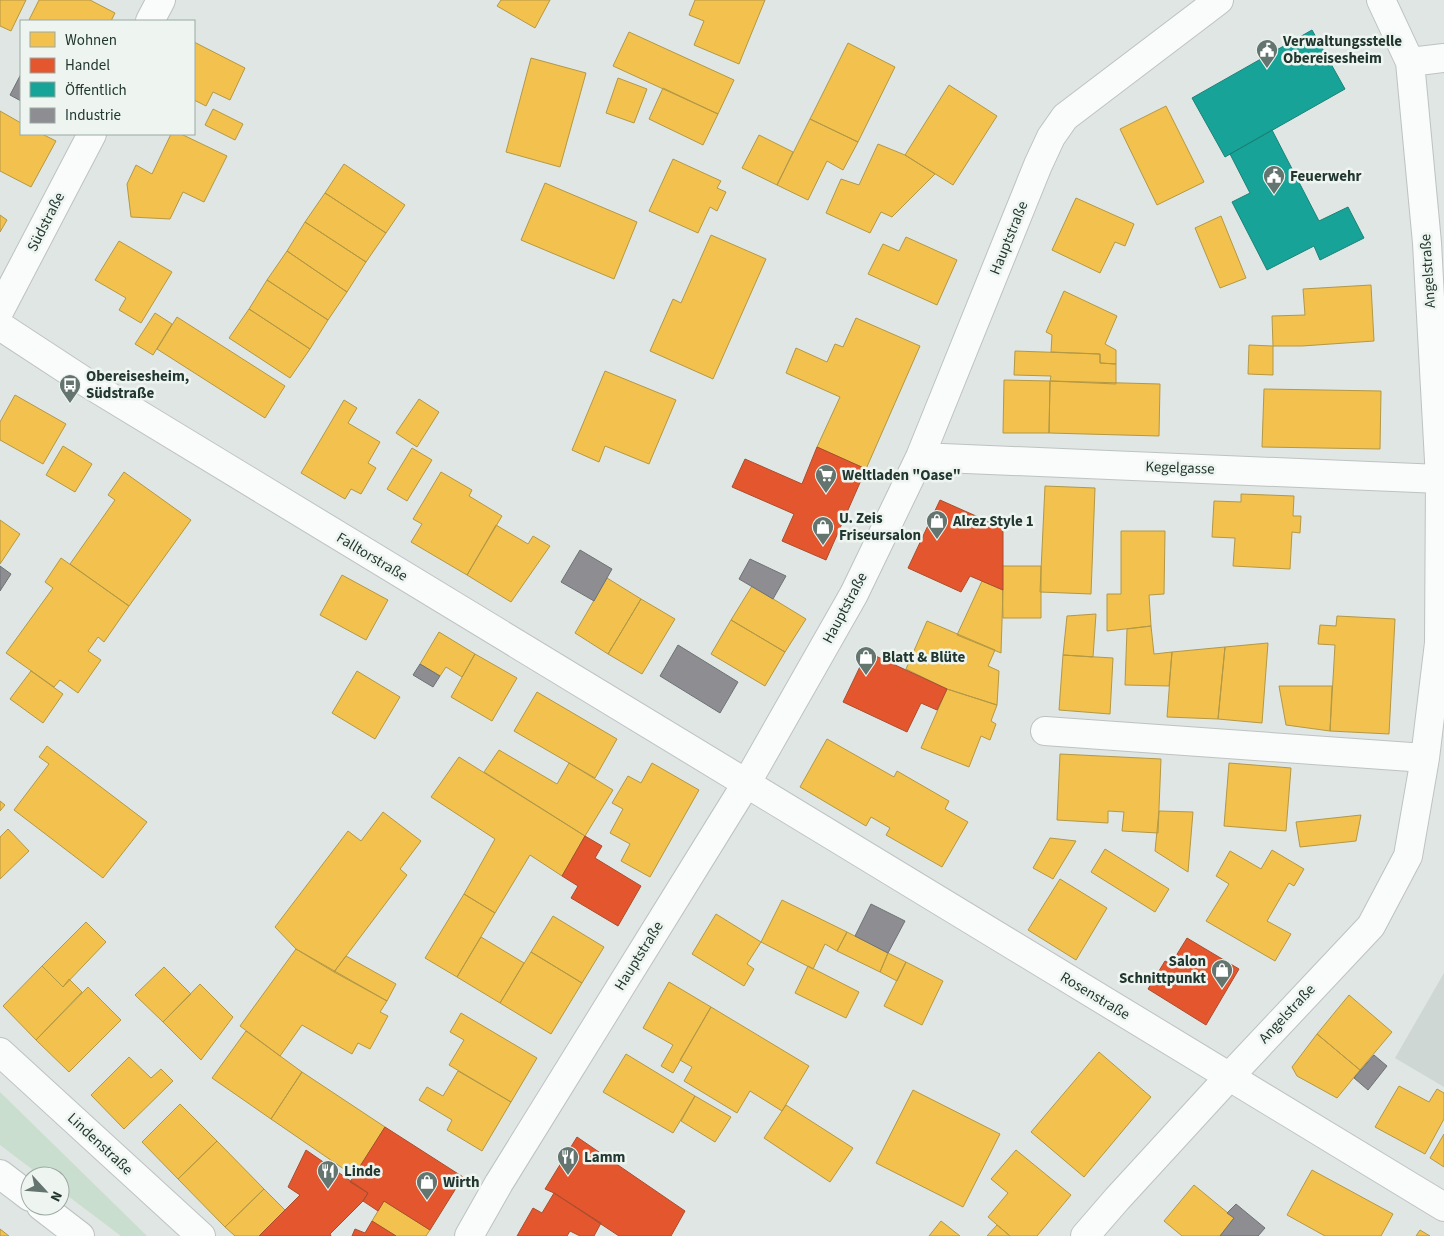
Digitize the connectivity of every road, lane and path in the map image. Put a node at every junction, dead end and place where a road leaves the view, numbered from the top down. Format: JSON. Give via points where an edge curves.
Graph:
{"nodes":[{"id":1,"x":161,"y":0,"type":"edge"},
{"id":2,"x":1219,"y":0,"type":"edge"},
{"id":3,"x":1381,"y":0,"type":"edge"},
{"id":4,"x":151,"y":20,"type":"edge"},
{"id":5,"x":1444,"y":58,"type":"edge"},
{"id":6,"x":1410,"y":62,"type":"junction"},
{"id":7,"x":91,"y":135,"type":"edge"},
{"id":8,"x":0,"y":310,"type":"edge"},
{"id":9,"x":0,"y":326,"type":"edge"},
{"id":10,"x":920,"y":456,"type":"junction"},
{"id":11,"x":1440,"y":479,"type":"junction"},
{"id":12,"x":1045,"y":731,"type":"dead end"},
{"id":13,"x":1425,"y":758,"type":"junction"},
{"id":14,"x":746,"y":784,"type":"junction"},
{"id":15,"x":0,"y":1052,"type":"edge"},
{"id":16,"x":1228,"y":1077,"type":"junction"},
{"id":17,"x":0,"y":1174,"type":"edge"},
{"id":18,"x":20,"y":1189,"type":"edge"},
{"id":19,"x":1444,"y":1207,"type":"edge"},
{"id":20,"x":54,"y":1216,"type":"edge"},
{"id":21,"x":80,"y":1236,"type":"edge"},
{"id":22,"x":201,"y":1236,"type":"edge"},
{"id":23,"x":469,"y":1236,"type":"edge"},
{"id":24,"x":1085,"y":1236,"type":"edge"}],
"edges":[{"from":1,"to":4,"type":"street"},
{"from":2,"to":10,"type":"street","name":"Hauptstraße","via":[[1065,117],[1051,137]]},
{"from":3,"to":6,"type":"street","name":"Angelstraße"},
{"from":5,"to":6,"type":"street"},
{"from":6,"to":11,"type":"street","name":"Angelstraße","via":[[1427,243]]},
{"from":7,"to":8,"type":"street","name":"Südstraße"},
{"from":9,"to":14,"type":"street","name":"Falltorstraße","via":[[84,382]]},
{"from":10,"to":11,"type":"street","name":"Kegelgasse"},
{"from":10,"to":14,"type":"street","name":"Hauptstraße","via":[[854,594]]},
{"from":11,"to":13,"type":"street","name":"Angelstraße","via":[[1439,643]]},
{"from":12,"to":13,"type":"street"},
{"from":13,"to":16,"type":"street","name":"Angelstraße","via":[[1408,856],[1371,926]]},
{"from":14,"to":16,"type":"street","name":"Rosenstraße"},
{"from":14,"to":23,"type":"street","name":"Hauptstraße"},
{"from":15,"to":22,"type":"street","name":"Lindenstraße"},
{"from":16,"to":19,"type":"street","name":"Rosenstraße"},
{"from":16,"to":24,"type":"street","name":"Angelstraße"},
{"from":17,"to":18,"type":"street"},
{"from":20,"to":21,"type":"street"}]}
